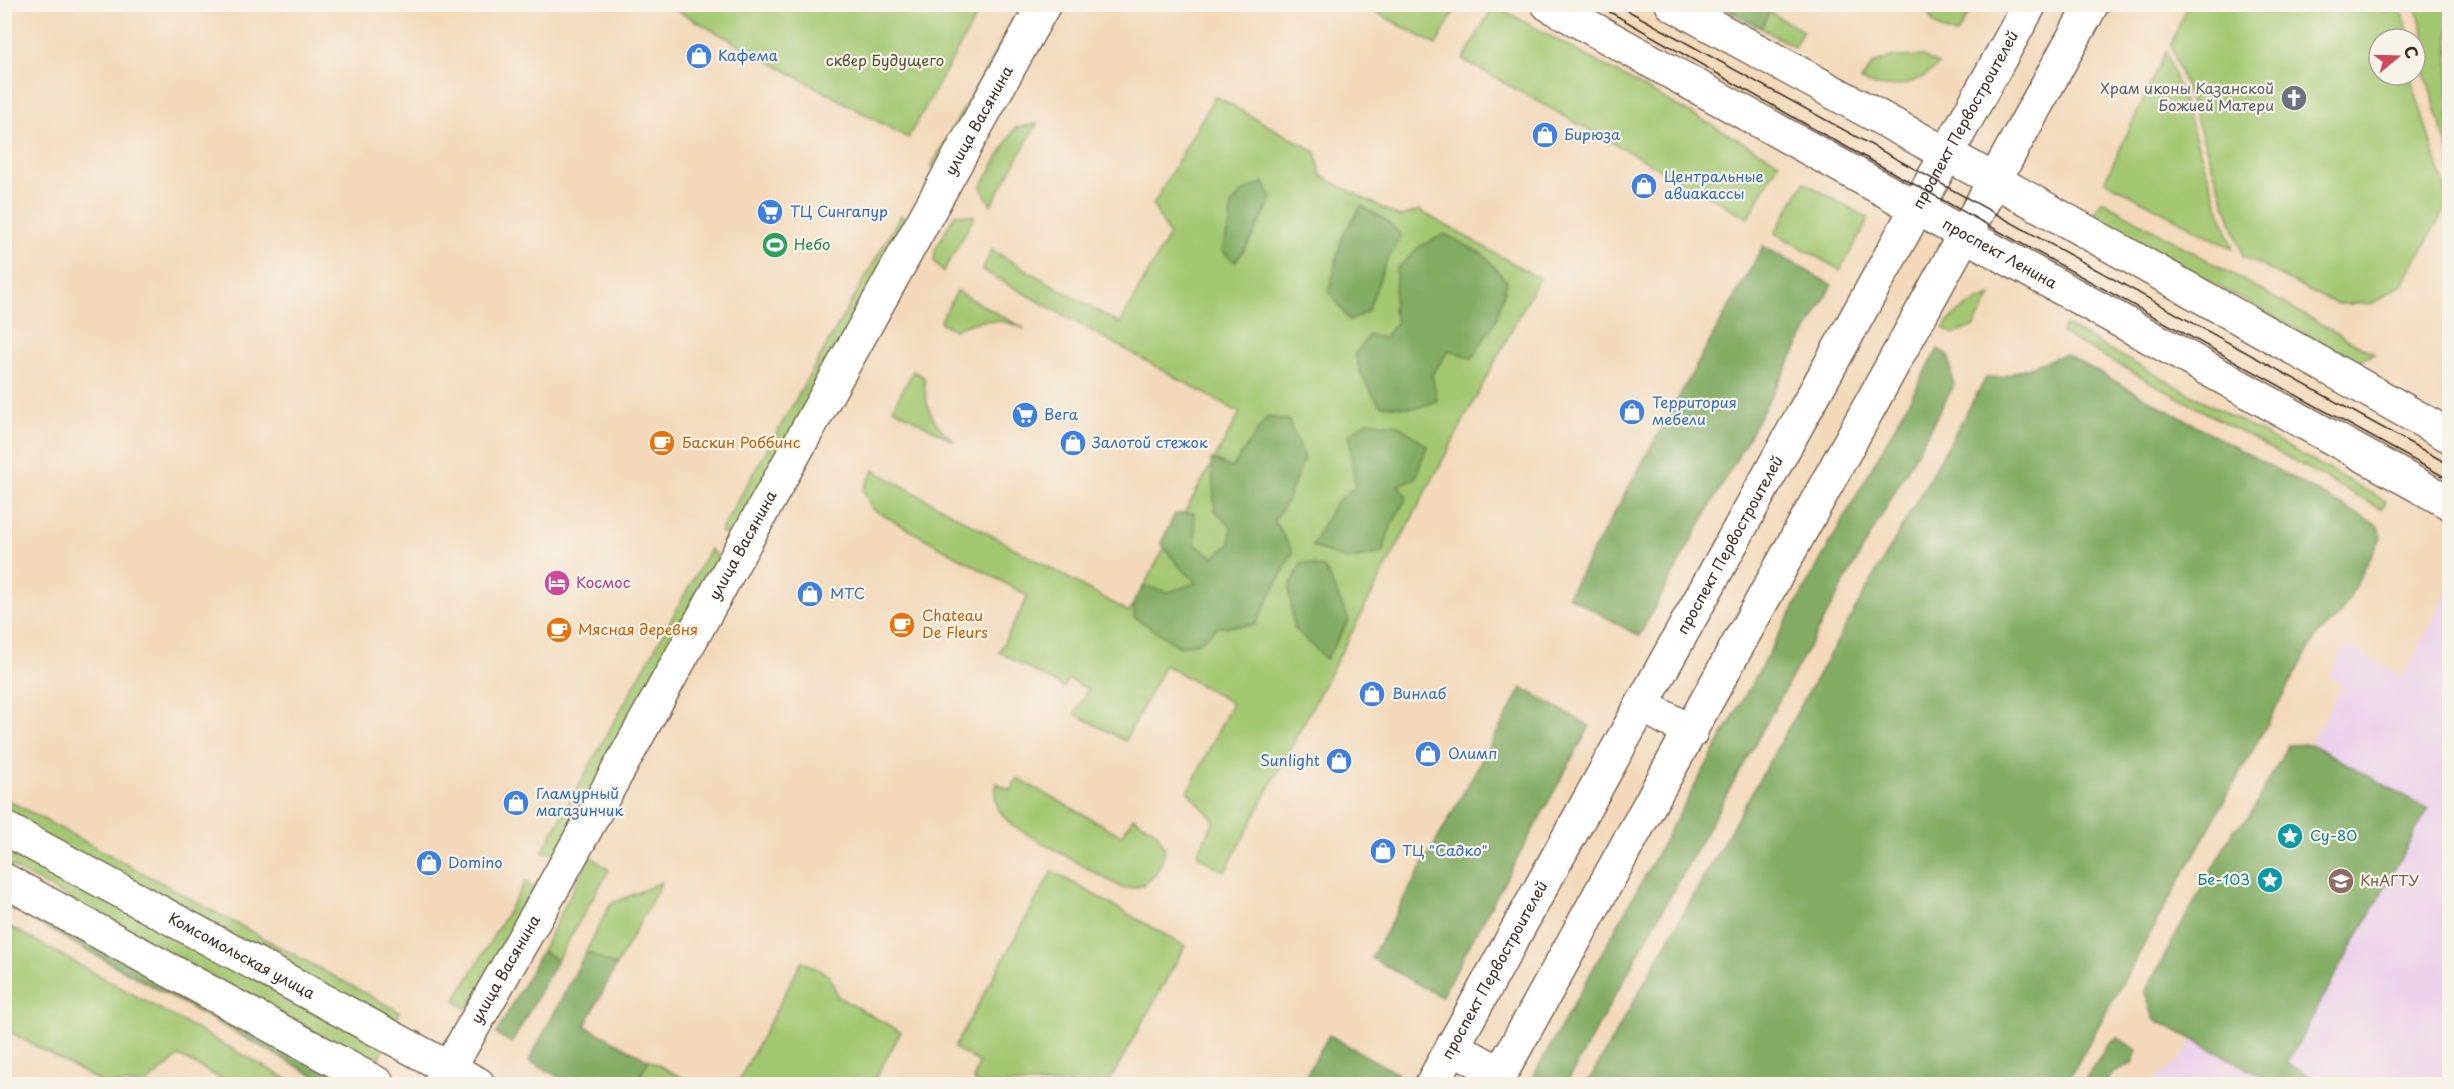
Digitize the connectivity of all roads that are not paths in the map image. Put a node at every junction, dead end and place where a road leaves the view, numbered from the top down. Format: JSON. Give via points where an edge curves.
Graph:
{"nodes":[{"id":1,"x":1044,"y":4,"type":"edge"},
{"id":2,"x":1548,"y":4,"type":"edge"},
{"id":3,"x":1672,"y":4,"type":"edge"},
{"id":4,"x":2030,"y":4,"type":"edge"},
{"id":5,"x":2092,"y":4,"type":"edge"},
{"id":6,"x":1947,"y":155,"type":"junction"},
{"id":7,"x":1996,"y":181,"type":"junction"},
{"id":8,"x":1918,"y":209,"type":"junction"},
{"id":9,"x":1966,"y":236,"type":"junction"},
{"id":10,"x":2450,"y":436,"type":"edge"},
{"id":11,"x":2450,"y":503,"type":"edge"},
{"id":12,"x":1642,"y":705,"type":"junction"},
{"id":13,"x":1691,"y":732,"type":"junction"},
{"id":14,"x":4,"y":828,"type":"edge"},
{"id":15,"x":4,"y":880,"type":"edge"},
{"id":16,"x":1453,"y":1047,"type":"junction"},
{"id":17,"x":445,"y":1077,"type":"edge"},
{"id":18,"x":1498,"y":1079,"type":"edge"},
{"id":19,"x":378,"y":1084,"type":"edge"},
{"id":20,"x":478,"y":1084,"type":"edge"},
{"id":21,"x":1432,"y":1084,"type":"edge"}],
"edges":[{"from":1,"to":17,"type":"main road","name":"улица Васянина"},
{"from":2,"to":8,"type":"main road","name":"проспект Ленина"},
{"from":3,"to":6,"type":"main road"},
{"from":4,"to":6,"type":"main road","name":"проспект Первостроителей"},
{"from":5,"to":7,"type":"main road"},
{"from":6,"to":7,"type":"main road"},
{"from":6,"to":8,"type":"main road","name":"проспект Первостроителей"},
{"from":7,"to":9,"type":"main road"},
{"from":7,"to":10,"type":"main road"},
{"from":8,"to":9,"type":"main road","name":"проспект Ленина"},
{"from":8,"to":12,"type":"main road","name":"проспект Первостроителей"},
{"from":9,"to":11,"type":"main road","name":"проспект Ленина"},
{"from":9,"to":13,"type":"main road"},
{"from":12,"to":13,"type":"main road"},
{"from":12,"to":16,"type":"main road","name":"проспект Первостроителей"},
{"from":13,"to":18,"type":"main road"},
{"from":14,"to":17,"type":"main road","name":"Комсомольская улица"},
{"from":15,"to":19,"type":"main road"},
{"from":16,"to":18,"type":"main road"},
{"from":16,"to":21,"type":"main road","name":"проспект Первостроителей"},
{"from":17,"to":20,"type":"main road","name":"Комсомольская улица"}]}
